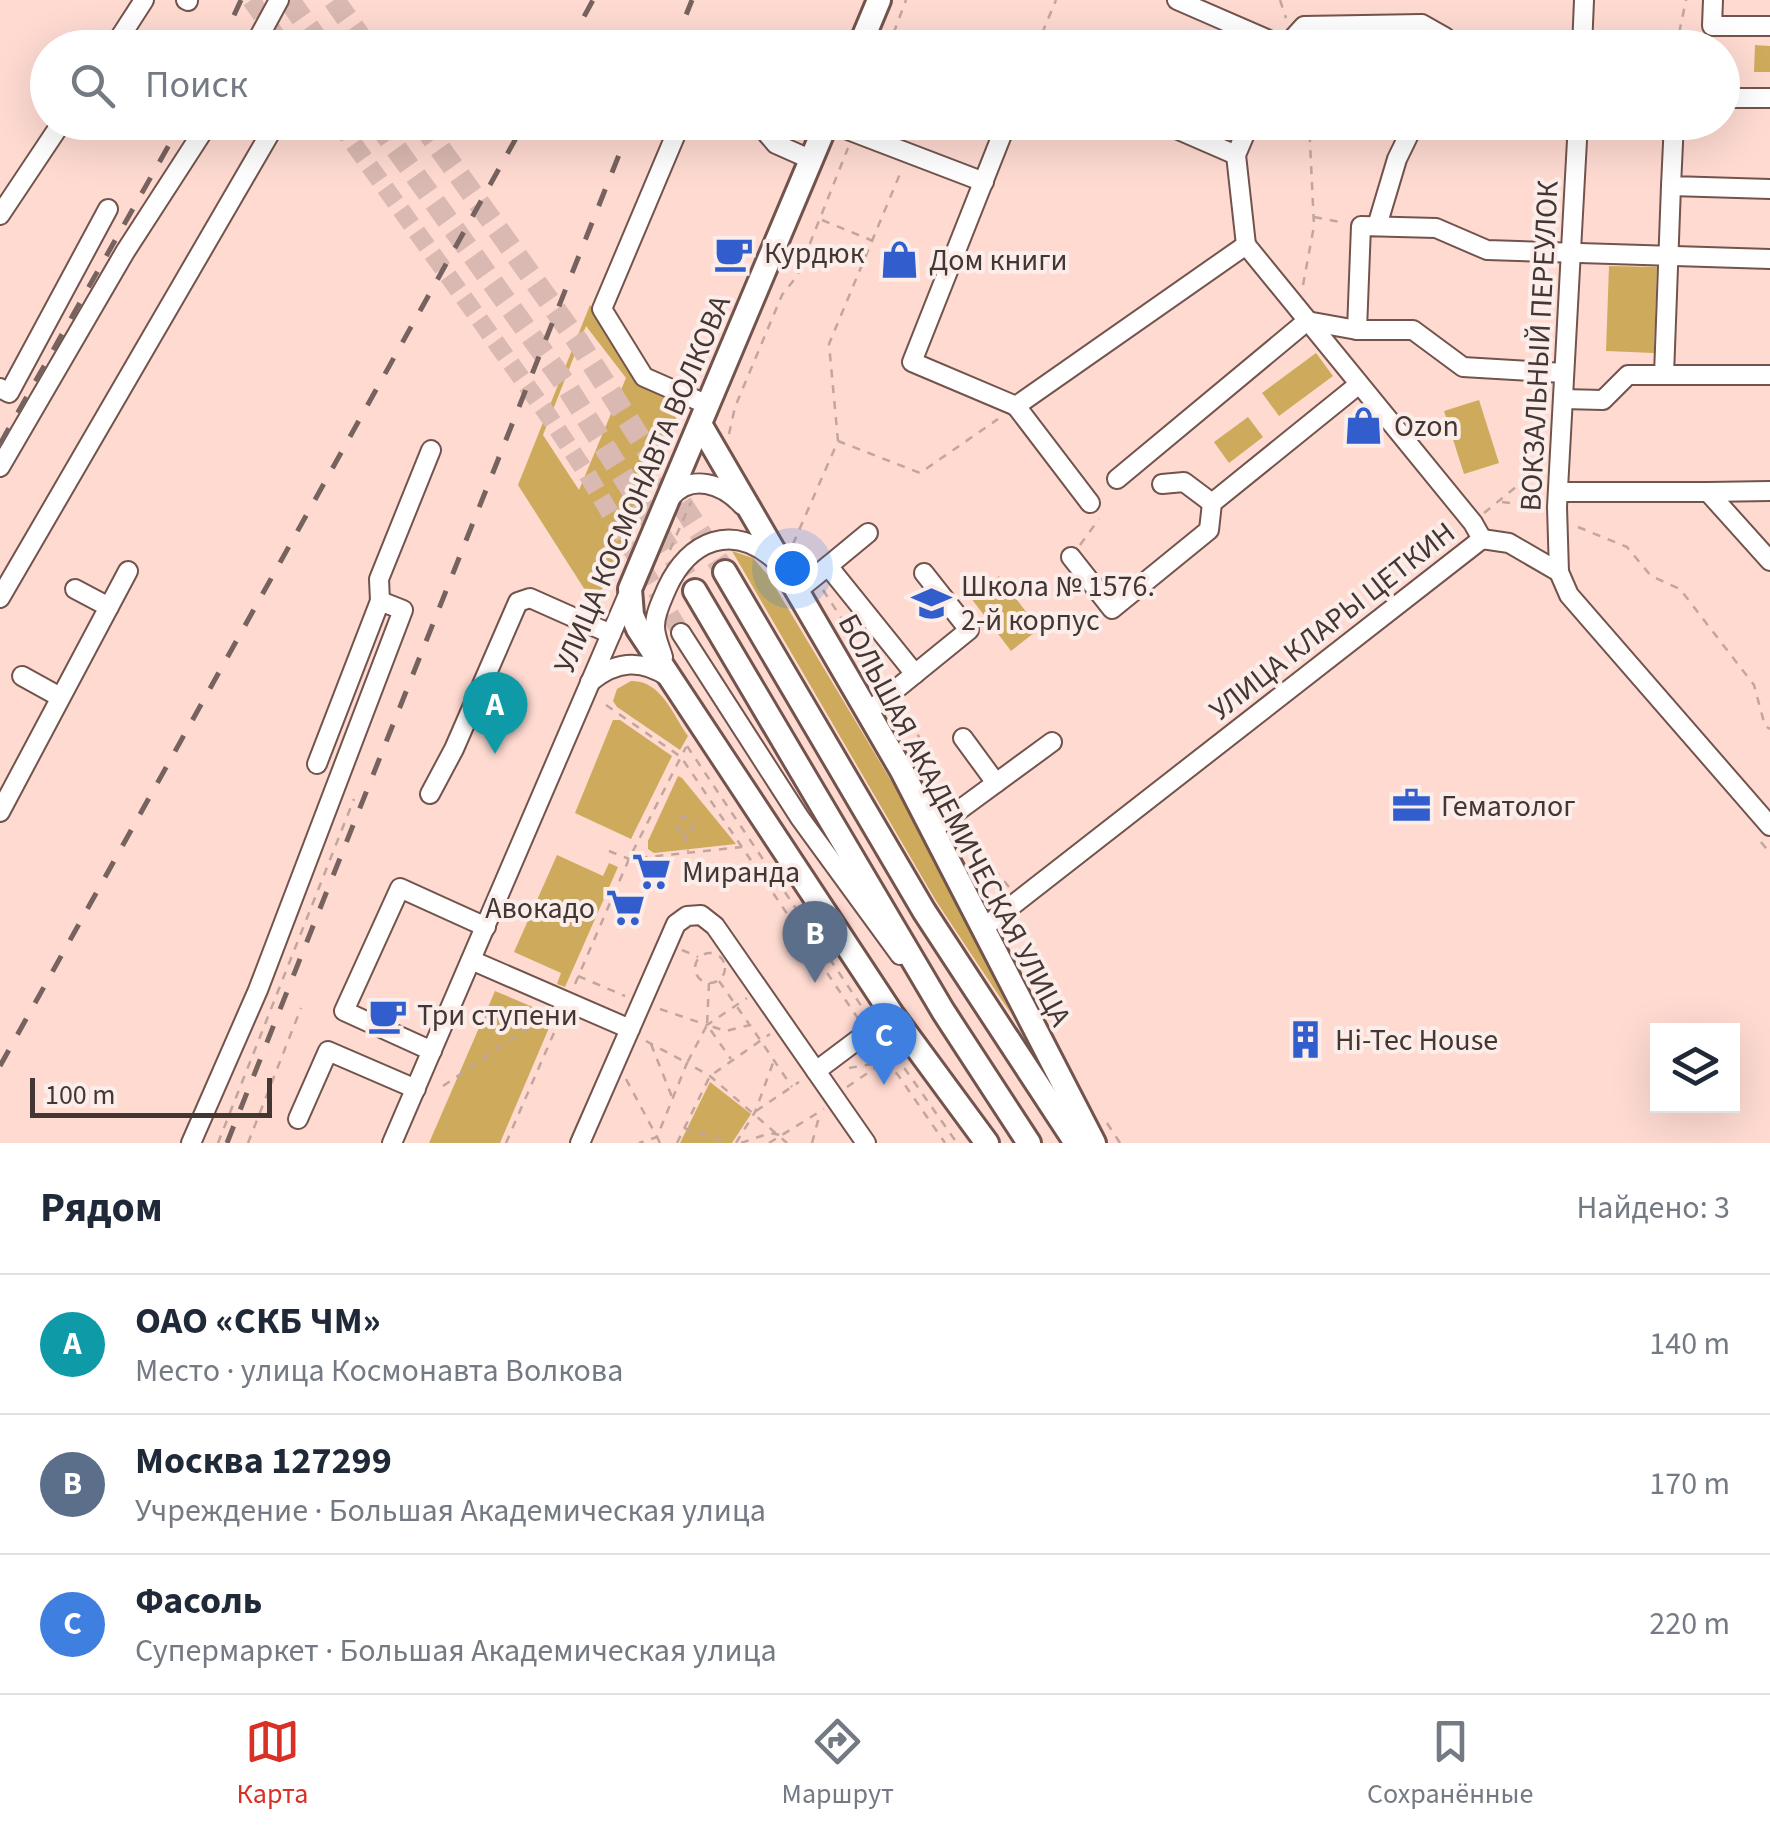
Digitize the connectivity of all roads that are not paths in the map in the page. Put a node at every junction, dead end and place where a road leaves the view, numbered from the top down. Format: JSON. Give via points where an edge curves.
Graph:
{"nodes":[{"id":1,"x":144,"y":0,"type":"edge"},
{"id":2,"x":279,"y":0,"type":"edge"},
{"id":3,"x":879,"y":0,"type":"edge"},
{"id":4,"x":1177,"y":0,"type":"edge"},
{"id":5,"x":1584,"y":0,"type":"edge"},
{"id":6,"x":1712,"y":0,"type":"edge"},
{"id":7,"x":1770,"y":26,"type":"edge"},
{"id":8,"x":124,"y":30,"type":"edge"},
{"id":9,"x":263,"y":30,"type":"edge"},
{"id":10,"x":866,"y":30,"type":"edge"},
{"id":11,"x":1252,"y":30,"type":"edge"},
{"id":12,"x":1300,"y":30,"type":"edge"},
{"id":13,"x":1433,"y":30,"type":"edge"},
{"id":14,"x":1583,"y":30,"type":"edge"},
{"id":15,"x":1740,"y":98,"type":"edge"},
{"id":16,"x":1770,"y":98,"type":"edge"},
{"id":17,"x":50,"y":140,"type":"edge"},
{"id":18,"x":197,"y":140,"type":"edge"},
{"id":19,"x":266,"y":140,"type":"edge"},
{"id":20,"x":673,"y":140,"type":"edge"},
{"id":21,"x":772,"y":140,"type":"edge"},
{"id":22,"x":820,"y":140,"type":"edge"},
{"id":23,"x":874,"y":140,"type":"edge"},
{"id":24,"x":1000,"y":140,"type":"edge"},
{"id":25,"x":1203,"y":140,"type":"edge"},
{"id":26,"x":1242,"y":140,"type":"edge"},
{"id":27,"x":1407,"y":140,"type":"edge"},
{"id":28,"x":1577,"y":140,"type":"edge"},
{"id":29,"x":1673,"y":140,"type":"edge"},
{"id":30,"x":1236,"y":154,"type":"junction"},
{"id":31,"x":812,"y":160,"type":"junction"},
{"id":32,"x":984,"y":182,"type":"junction"},
{"id":33,"x":1671,"y":186,"type":"junction"},
{"id":34,"x":1770,"y":189,"type":"edge"},
{"id":35,"x":108,"y":210,"type":"dead end"},
{"id":36,"x":0,"y":215,"type":"edge"},
{"id":37,"x":1369,"y":226,"type":"junction"},
{"id":38,"x":1246,"y":245,"type":"junction"},
{"id":39,"x":1570,"y":253,"type":"junction"},
{"id":40,"x":1668,"y":256,"type":"junction"},
{"id":41,"x":1770,"y":259,"type":"edge"},
{"id":42,"x":1303,"y":316,"type":"junction"},
{"id":43,"x":1357,"y":330,"type":"junction"},
{"id":44,"x":1564,"y":372,"type":"junction"},
{"id":45,"x":1770,"y":374,"type":"edge"},
{"id":46,"x":1664,"y":375,"type":"junction"},
{"id":47,"x":1358,"y":385,"type":"junction"},
{"id":48,"x":0,"y":388,"type":"edge"},
{"id":49,"x":1563,"y":399,"type":"junction"},
{"id":50,"x":1016,"y":406,"type":"junction"},
{"id":51,"x":704,"y":414,"type":"junction"},
{"id":52,"x":431,"y":450,"type":"dead end"},
{"id":53,"x":0,"y":466,"type":"edge"},
{"id":54,"x":1118,"y":480,"type":"dead end"},
{"id":55,"x":1162,"y":484,"type":"dead end"},
{"id":56,"x":1558,"y":492,"type":"junction"},
{"id":57,"x":1708,"y":492,"type":"junction"},
{"id":58,"x":1770,"y":492,"type":"edge"},
{"id":59,"x":1090,"y":503,"type":"road end"},
{"id":60,"x":1212,"y":503,"type":"junction"},
{"id":61,"x":665,"y":505,"type":"junction"},
{"id":62,"x":746,"y":509,"type":"junction"},
{"id":63,"x":1478,"y":531,"type":"junction"},
{"id":64,"x":868,"y":533,"type":"dead end"},
{"id":65,"x":1071,"y":557,"type":"road end"},
{"id":66,"x":1770,"y":561,"type":"edge"},
{"id":67,"x":828,"y":566,"type":"junction"},
{"id":68,"x":783,"y":568,"type":"junction"},
{"id":69,"x":128,"y":571,"type":"dead end"},
{"id":70,"x":725,"y":572,"type":"tunnel mouth"},
{"id":71,"x":1558,"y":572,"type":"junction"},
{"id":72,"x":924,"y":573,"type":"dead end"},
{"id":73,"x":75,"y":589,"type":"dead end"},
{"id":74,"x":630,"y":589,"type":"junction"},
{"id":75,"x":797,"y":591,"type":"junction"},
{"id":76,"x":695,"y":592,"type":"tunnel mouth"},
{"id":77,"x":0,"y":598,"type":"edge"},
{"id":78,"x":380,"y":600,"type":"junction"},
{"id":79,"x":109,"y":608,"type":"junction"},
{"id":80,"x":681,"y":633,"type":"tunnel mouth"},
{"id":81,"x":612,"y":634,"type":"junction"},
{"id":82,"x":915,"y":674,"type":"junction"},
{"id":83,"x":22,"y":676,"type":"dead end"},
{"id":84,"x":675,"y":681,"type":"junction"},
{"id":85,"x":590,"y":682,"type":"junction"},
{"id":86,"x":60,"y":697,"type":"junction"},
{"id":87,"x":868,"y":712,"type":"junction"},
{"id":88,"x":963,"y":738,"type":"dead end"},
{"id":89,"x":1052,"y":742,"type":"dead end"},
{"id":90,"x":317,"y":764,"type":"dead end"},
{"id":91,"x":996,"y":783,"type":"junction"},
{"id":92,"x":430,"y":794,"type":"dead end"},
{"id":93,"x":0,"y":812,"type":"edge"},
{"id":94,"x":932,"y":830,"type":"junction"},
{"id":95,"x":1764,"y":832,"type":"edge"},
{"id":96,"x":486,"y":927,"type":"junction"},
{"id":97,"x":982,"y":929,"type":"junction"},
{"id":98,"x":471,"y":960,"type":"junction"},
{"id":99,"x":943,"y":1011,"type":"junction"},
{"id":100,"x":878,"y":1024,"type":"junction"},
{"id":101,"x":630,"y":1029,"type":"junction"},
{"id":102,"x":964,"y":1043,"type":"junction"},
{"id":103,"x":432,"y":1051,"type":"junction"},
{"id":104,"x":929,"y":1066,"type":"junction"},
{"id":105,"x":816,"y":1071,"type":"junction"},
{"id":106,"x":416,"y":1089,"type":"junction"},
{"id":107,"x":298,"y":1119,"type":"dead end"},
{"id":108,"x":191,"y":1143,"type":"edge"},
{"id":109,"x":392,"y":1143,"type":"edge"},
{"id":110,"x":580,"y":1143,"type":"edge"},
{"id":111,"x":866,"y":1143,"type":"edge"},
{"id":112,"x":987,"y":1143,"type":"edge"},
{"id":113,"x":1029,"y":1143,"type":"edge"},
{"id":114,"x":1076,"y":1143,"type":"edge"},
{"id":115,"x":1094,"y":1143,"type":"edge"}],
"edges":[{"from":1,"to":8,"type":"street"},
{"from":2,"to":9,"type":"street"},
{"from":3,"to":10,"type":"main road"},
{"from":4,"to":11,"type":"street"},
{"from":5,"to":14,"type":"street"},
{"from":6,"to":7,"type":"street","via":[[1712,26]]},
{"from":12,"to":13,"type":"street","via":[[1422,24]]},
{"from":15,"to":16,"type":"street"},
{"from":17,"to":36,"type":"street"},
{"from":18,"to":53,"type":"street"},
{"from":19,"to":77,"type":"street"},
{"from":20,"to":51,"type":"street","via":[[602,310],[644,378]]},
{"from":21,"to":31,"type":"street"},
{"from":22,"to":31,"type":"main road","name":"УЛИЦА КОСМОНАВТА ВОЛКОВА"},
{"from":23,"to":32,"type":"street"},
{"from":24,"to":32,"type":"street"},
{"from":25,"to":30,"type":"street"},
{"from":26,"to":30,"type":"street"},
{"from":27,"to":37,"type":"street"},
{"from":28,"to":39,"type":"street","name":"ВОКЗАЛЬНЫЙ ПЕРЕУЛОК"},
{"from":29,"to":33,"type":"street"},
{"from":30,"to":38,"type":"street"},
{"from":31,"to":51,"type":"main road","name":"УЛИЦА КОСМОНАВТА ВОЛКОВА"},
{"from":32,"to":50,"type":"street","via":[[912,362]]},
{"from":33,"to":34,"type":"street"},
{"from":33,"to":40,"type":"street"},
{"from":35,"to":48,"type":"street","via":[[9,393]]},
{"from":37,"to":39,"type":"street","via":[[1436,228],[1487,250]]},
{"from":37,"to":43,"type":"street"},
{"from":38,"to":42,"type":"street"},
{"from":38,"to":50,"type":"street"},
{"from":39,"to":40,"type":"street"},
{"from":39,"to":44,"type":"street","name":"ВОКЗАЛЬНЫЙ ПЕРЕУЛОК"},
{"from":40,"to":41,"type":"street"},
{"from":40,"to":46,"type":"street"},
{"from":42,"to":43,"type":"street"},
{"from":42,"to":47,"type":"street"},
{"from":42,"to":54,"type":"street"},
{"from":43,"to":44,"type":"street","via":[[1413,330],[1463,367]]},
{"from":44,"to":49,"type":"street","name":"ВОКЗАЛЬНЫЙ ПЕРЕУЛОК"},
{"from":45,"to":46,"type":"street"},
{"from":46,"to":49,"type":"street","via":[[1628,375],[1603,400]]},
{"from":47,"to":60,"type":"street"},
{"from":47,"to":63,"type":"street"},
{"from":49,"to":56,"type":"street","name":"ВОКЗАЛЬНЫЙ ПЕРЕУЛОК"},
{"from":50,"to":59,"type":"street"},
{"from":51,"to":61,"type":"main road","name":"УЛИЦА КОСМОНАВТА ВОЛКОВА"},
{"from":51,"to":62,"type":"main road","name":"БОЛЬШАЯ АКАДЕМИЧЕСКАЯ УЛИЦА"},
{"from":52,"to":78,"type":"street","via":[[379,580]]},
{"from":55,"to":60,"type":"street","via":[[1184,482]]},
{"from":56,"to":57,"type":"street"},
{"from":56,"to":71,"type":"street","name":"ВОКЗАЛЬНЫЙ ПЕРЕУЛОК"},
{"from":57,"to":58,"type":"street"},
{"from":57,"to":66,"type":"street"},
{"from":60,"to":65,"type":"street","via":[[1210,530],[1112,609]]},
{"from":61,"to":62,"type":"street","via":[[692,482],[733,495]]},
{"from":61,"to":74,"type":"main road","name":"УЛИЦА КОСМОНАВТА ВОЛКОВА"},
{"from":62,"to":68,"type":"main road","name":"БОЛЬШАЯ АКАДЕМИЧЕСКАЯ УЛИЦА"},
{"from":63,"to":71,"type":"street","name":"УЛИЦА КЛАРЫ ЦЕТКИН"},
{"from":63,"to":97,"type":"street","name":"УЛИЦА КЛАРЫ ЦЕТКИН"},
{"from":64,"to":67,"type":"street"},
{"from":67,"to":75,"type":"street"},
{"from":67,"to":82,"type":"street"},
{"from":68,"to":75,"type":"main road","name":"БОЛЬШАЯ АКАДЕМИЧЕСКАЯ УЛИЦА"},
{"from":68,"to":84,"type":"street","via":[[752,544],[723,540],[680,563],[655,631]]},
{"from":69,"to":79,"type":"street"},
{"from":70,"to":114,"type":"main road","via":[[924,911]]},
{"from":71,"to":95,"type":"street","name":"УЛИЦА КЛАРЫ ЦЕТКИН","via":[[1568,594]]},
{"from":72,"to":82,"type":"street","via":[[969,630]]},
{"from":73,"to":79,"type":"street"},
{"from":74,"to":81,"type":"street","name":"УЛИЦА КОСМОНАВТА ВОЛКОВА"},
{"from":74,"to":84,"type":"main road","via":[[638,629]]},
{"from":75,"to":87,"type":"main road","name":"БОЛЬШАЯ АКАДЕМИЧЕСКАЯ УЛИЦА"},
{"from":76,"to":99,"type":"main road"},
{"from":78,"to":90,"type":"street"},
{"from":78,"to":108,"type":"street","via":[[403,610],[258,990]]},
{"from":79,"to":86,"type":"street"},
{"from":80,"to":99,"type":"street","via":[[800,818]]},
{"from":81,"to":85,"type":"street","name":"УЛИЦА КОСМОНАВТА ВОЛКОВА"},
{"from":81,"to":92,"type":"street","via":[[530,598],[518,602]]},
{"from":82,"to":87,"type":"street"},
{"from":83,"to":86,"type":"street"},
{"from":84,"to":85,"type":"street","via":[[633,663]]},
{"from":84,"to":100,"type":"main road"},
{"from":85,"to":96,"type":"street","name":"УЛИЦА КОСМОНАВТА ВОЛКОВА"},
{"from":86,"to":93,"type":"street"},
{"from":87,"to":94,"type":"main road","name":"БОЛЬШАЯ АКАДЕМИЧЕСКАЯ УЛИЦА"},
{"from":88,"to":91,"type":"street"},
{"from":89,"to":91,"type":"street"},
{"from":91,"to":94,"type":"street"},
{"from":94,"to":97,"type":"main road","name":"БОЛЬШАЯ АКАДЕМИЧЕСКАЯ УЛИЦА"},
{"from":96,"to":98,"type":"street","name":"УЛИЦА КОСМОНАВТА ВОЛКОВА"},
{"from":96,"to":103,"type":"street","via":[[400,888],[344,1011]]},
{"from":97,"to":115,"type":"main road","name":"БОЛЬШАЯ АКАДЕМИЧЕСКАЯ УЛИЦА"},
{"from":98,"to":101,"type":"street"},
{"from":98,"to":103,"type":"street","name":"УЛИЦА КОСМОНАВТА ВОЛКОВА"},
{"from":99,"to":102,"type":"main road"},
{"from":100,"to":104,"type":"main road"},
{"from":100,"to":105,"type":"street"},
{"from":101,"to":105,"type":"street","via":[[676,924],[701,915]]},
{"from":101,"to":110,"type":"street"},
{"from":102,"to":104,"type":"main road","via":[[961,1070],[948,1076]]},
{"from":102,"to":113,"type":"main road"},
{"from":103,"to":106,"type":"street","name":"УЛИЦА КОСМОНАВТА ВОЛКОВА"},
{"from":104,"to":112,"type":"main road"},
{"from":105,"to":111,"type":"street"},
{"from":106,"to":107,"type":"street","via":[[328,1051]]},
{"from":106,"to":109,"type":"street","name":"УЛИЦА КОСМОНАВТА ВОЛКОВА"}]}
